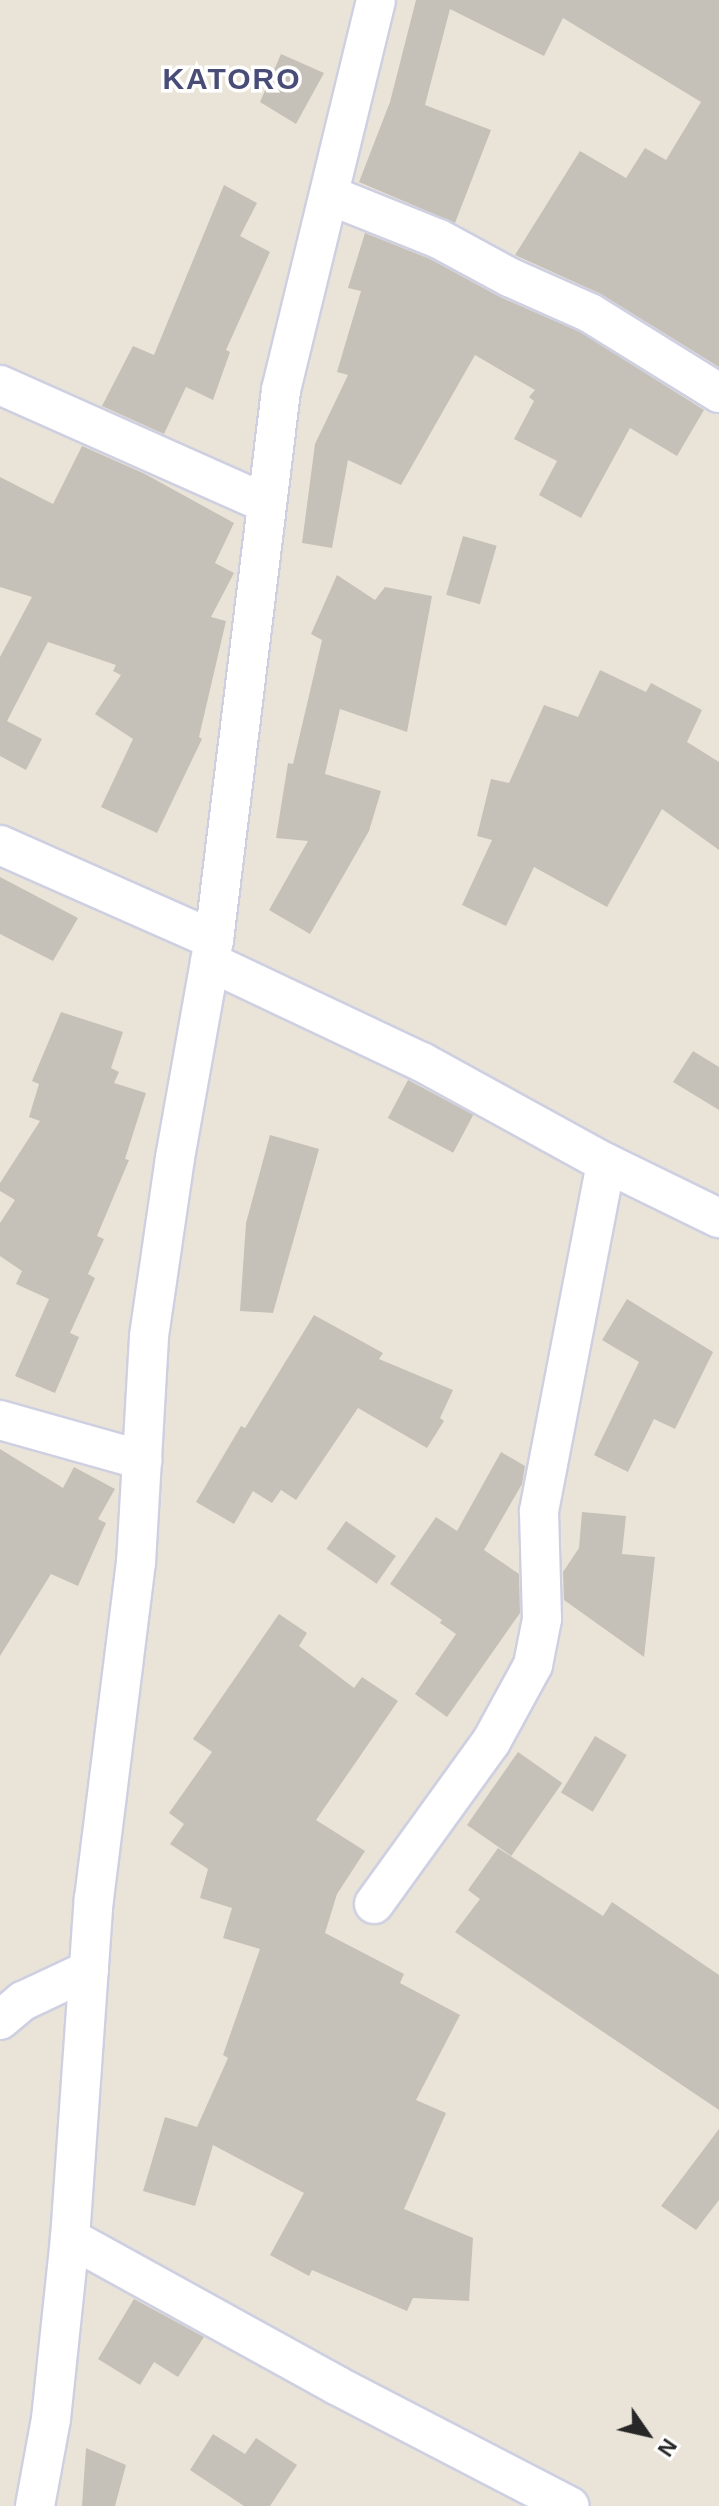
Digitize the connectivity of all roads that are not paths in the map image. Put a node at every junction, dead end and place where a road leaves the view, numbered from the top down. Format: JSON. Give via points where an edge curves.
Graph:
{"nodes":[{"id":1,"x":376,"y":0,"type":"edge"},
{"id":2,"x":329,"y":195,"type":"junction"},
{"id":3,"x":0,"y":385,"type":"edge"},
{"id":4,"x":719,"y":393,"type":"edge"},
{"id":5,"x":267,"y":504,"type":"junction"},
{"id":6,"x":0,"y":845,"type":"edge"},
{"id":7,"x":212,"y":951,"type":"junction"},
{"id":8,"x":606,"y":1163,"type":"junction"},
{"id":9,"x":719,"y":1218,"type":"edge"},
{"id":10,"x":0,"y":1420,"type":"edge"},
{"id":11,"x":142,"y":1460,"type":"junction"},
{"id":12,"x":374,"y":1904,"type":"dead end"},
{"id":13,"x":89,"y":1970,"type":"junction"},
{"id":14,"x":0,"y":2020,"type":"edge"},
{"id":15,"x":70,"y":2238,"type":"junction"},
{"id":16,"x":35,"y":2506,"type":"edge"},
{"id":17,"x":569,"y":2506,"type":"edge"}],
"edges":[{"from":1,"to":2,"type":"street"},
{"from":2,"to":4,"type":"street","via":[[439,239],[590,313]]},
{"from":2,"to":5,"type":"street","via":[[281,390]]},
{"from":3,"to":5,"type":"street"},
{"from":5,"to":7,"type":"street"},
{"from":6,"to":7,"type":"street"},
{"from":7,"to":8,"type":"street"},
{"from":7,"to":11,"type":"street","via":[[149,1336]]},
{"from":8,"to":9,"type":"street"},
{"from":8,"to":12,"type":"street","via":[[539,1511],[542,1619],[533,1665],[491,1742]]},
{"from":10,"to":11,"type":"street"},
{"from":11,"to":13,"type":"street","via":[[136,1563]]},
{"from":13,"to":14,"type":"street","via":[[23,2001]]},
{"from":13,"to":15,"type":"street"},
{"from":15,"to":16,"type":"street","via":[[51,2419]]},
{"from":15,"to":17,"type":"street"}]}
